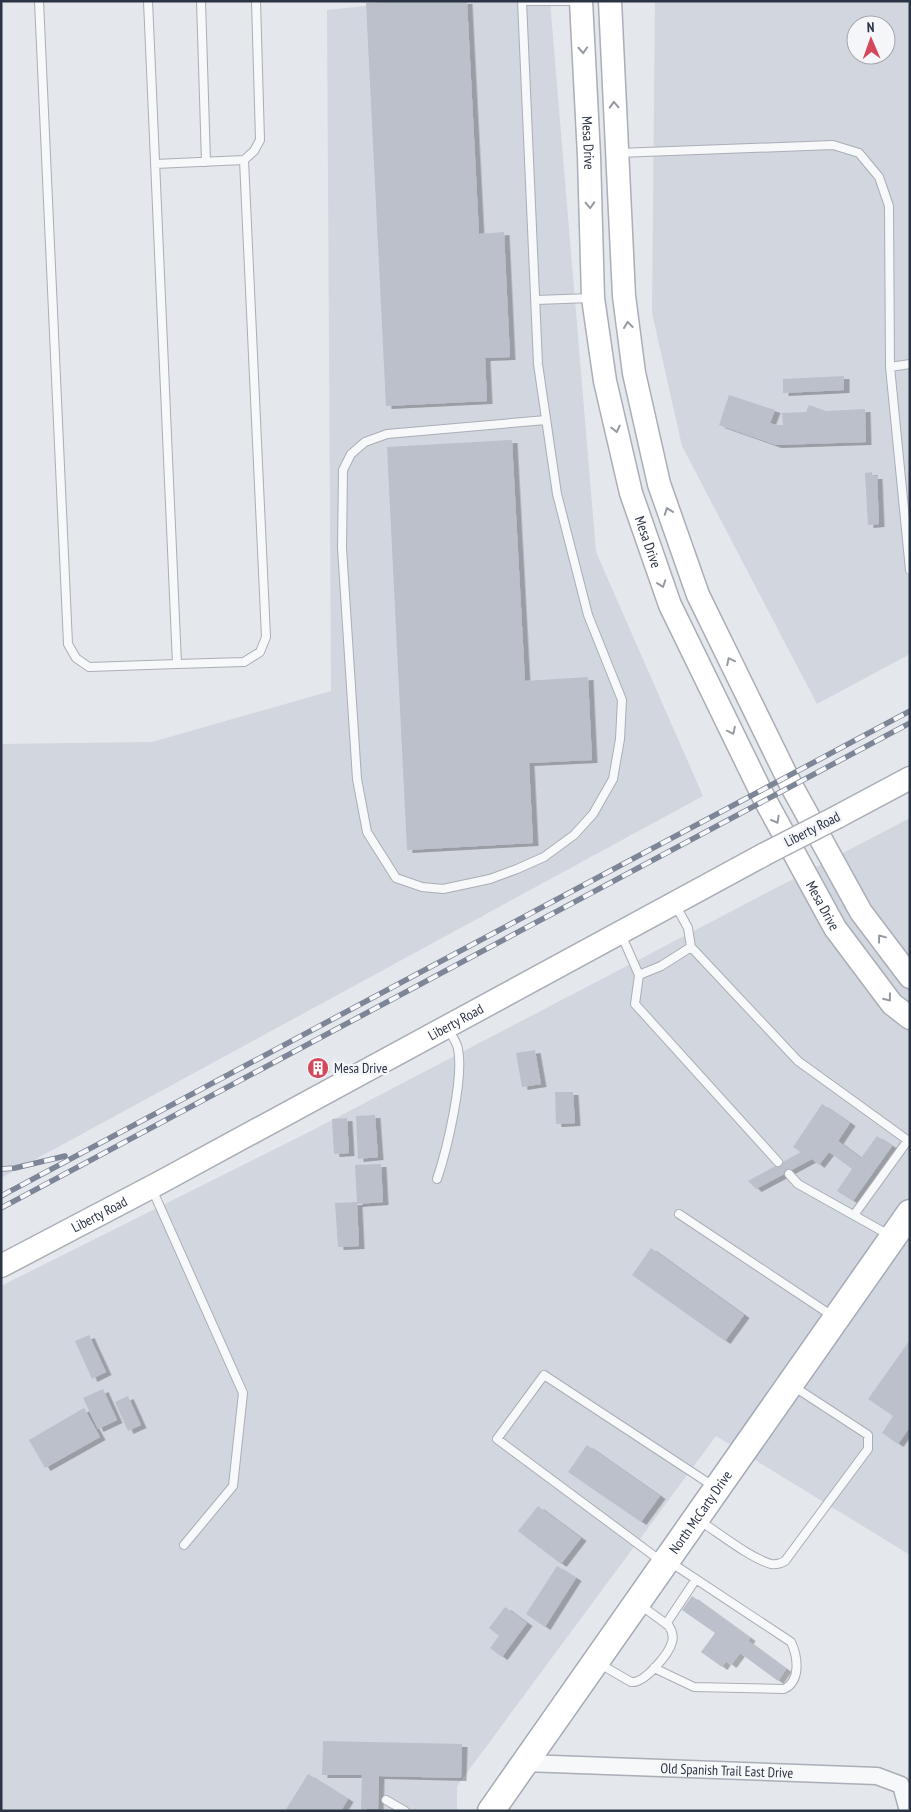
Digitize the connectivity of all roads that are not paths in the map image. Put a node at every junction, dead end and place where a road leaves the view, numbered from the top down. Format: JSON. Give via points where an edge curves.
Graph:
{"nodes":[{"id":1,"x":39,"y":1,"type":"edge"},
{"id":2,"x":148,"y":1,"type":"edge"},
{"id":3,"x":201,"y":1,"type":"edge"},
{"id":4,"x":256,"y":1,"type":"edge"},
{"id":5,"x":580,"y":1,"type":"edge"},
{"id":6,"x":610,"y":1,"type":"edge"},
{"id":7,"x":616,"y":153,"type":"junction"},
{"id":8,"x":589,"y":156,"type":"junction"},
{"id":9,"x":244,"y":160,"type":"junction"},
{"id":10,"x":206,"y":162,"type":"junction"},
{"id":11,"x":155,"y":164,"type":"junction"},
{"id":12,"x":624,"y":296,"type":"junction"},
{"id":13,"x":593,"y":298,"type":"junction"},
{"id":14,"x":536,"y":300,"type":"junction"},
{"id":15,"x":910,"y":364,"type":"edge"},
{"id":16,"x":890,"y":367,"type":"junction"},
{"id":17,"x":546,"y":420,"type":"junction"},
{"id":18,"x":910,"y":570,"type":"edge"},
{"id":19,"x":177,"y":664,"type":"junction"},
{"id":20,"x":910,"y":778,"type":"edge"},
{"id":21,"x":675,"y":903,"type":"junction"},
{"id":22,"x":620,"y":932,"type":"junction"},
{"id":23,"x":691,"y":947,"type":"junction"},
{"id":24,"x":639,"y":975,"type":"junction"},
{"id":25,"x":910,"y":977,"type":"edge"},
{"id":26,"x":910,"y":1018,"type":"edge"},
{"id":27,"x":446,"y":1026,"type":"junction"},
{"id":28,"x":909,"y":1141,"type":"edge"},
{"id":29,"x":778,"y":1162,"type":"dead end"},
{"id":30,"x":789,"y":1174,"type":"dead end"},
{"id":31,"x":437,"y":1179,"type":"dead end"},
{"id":32,"x":151,"y":1188,"type":"junction"},
{"id":33,"x":910,"y":1213,"type":"edge"},
{"id":34,"x":679,"y":1214,"type":"dead end"},
{"id":35,"x":854,"y":1215,"type":"junction"},
{"id":36,"x":893,"y":1237,"type":"junction"},
{"id":37,"x":1,"y":1266,"type":"edge"},
{"id":38,"x":836,"y":1318,"type":"junction"},
{"id":39,"x":790,"y":1384,"type":"junction"},
{"id":40,"x":717,"y":1489,"type":"junction"},
{"id":41,"x":696,"y":1518,"type":"junction"},
{"id":42,"x":184,"y":1545,"type":"dead end"},
{"id":43,"x":666,"y":1562,"type":"junction"},
{"id":44,"x":696,"y":1579,"type":"junction"},
{"id":45,"x":637,"y":1603,"type":"junction"},
{"id":46,"x":666,"y":1624,"type":"junction"},
{"id":47,"x":596,"y":1662,"type":"junction"},
{"id":48,"x":654,"y":1668,"type":"junction"},
{"id":49,"x":525,"y":1763,"type":"junction"},
{"id":50,"x":386,"y":1800,"type":"dead end"},
{"id":51,"x":405,"y":1811,"type":"edge"},
{"id":52,"x":491,"y":1811,"type":"edge"},
{"id":53,"x":908,"y":1811,"type":"edge"}],
"edges":[{"from":1,"to":19,"type":"lane","via":[[68,644],[76,658],[89,667]]},
{"from":2,"to":11,"type":"lane"},
{"from":3,"to":10,"type":"lane"},
{"from":4,"to":9,"type":"lane","via":[[260,140],[254,152]]},
{"from":5,"to":8,"type":"main road","name":"Mesa Drive","one_way":true},
{"from":5,"to":14,"type":"lane","via":[[522,1]]},
{"from":7,"to":6,"type":"main road","name":"Mesa Drive","one_way":true},
{"from":7,"to":8,"type":"main road"},
{"from":7,"to":12,"type":"main road","name":"Mesa Drive"},
{"from":7,"to":16,"type":"lane","via":[[833,145],[859,153],[879,177],[889,206]]},
{"from":8,"to":13,"type":"main road","name":"Mesa Drive","one_way":true},
{"from":9,"to":10,"type":"lane"},
{"from":9,"to":19,"type":"lane","via":[[266,638],[260,652],[244,662]]},
{"from":10,"to":11,"type":"lane"},
{"from":11,"to":19,"type":"lane"},
{"from":12,"to":13,"type":"main road"},
{"from":25,"to":12,"type":"main road","name":"Mesa Drive","one_way":true,"via":[[857,904],[791,785],[698,595],[659,484],[634,373]]},
{"from":13,"to":14,"type":"lane"},
{"from":13,"to":26,"type":"main road","name":"Mesa Drive","one_way":true,"via":[[605,381],[631,493],[670,606],[763,796],[836,928],[892,1004]]},
{"from":14,"to":17,"type":"lane","via":[[538,364]]},
{"from":15,"to":16,"type":"lane"},
{"from":16,"to":18,"type":"lane"},
{"from":17,"to":17,"type":"lane","via":[[557,494],[588,615],[622,700],[613,779],[593,814],[574,835],[544,857],[490,879],[443,889],[422,887],[396,878],[367,832],[357,779],[348,659],[342,548],[343,470],[352,454],[365,442],[387,434]]},
{"from":20,"to":21,"type":"main road","name":"Liberty Road","bridge":true},
{"from":21,"to":22,"type":"main road","name":"Liberty Road"},
{"from":21,"to":23,"type":"lane","via":[[688,928]]},
{"from":22,"to":24,"type":"lane"},
{"from":22,"to":27,"type":"main road","name":"Liberty Road"},
{"from":23,"to":24,"type":"lane","via":[[661,966]]},
{"from":23,"to":28,"type":"lane","via":[[798,1061]]},
{"from":24,"to":29,"type":"lane","via":[[635,1004]]},
{"from":27,"to":31,"type":"lane","via":[[458,1048],[458,1076],[448,1144]]},
{"from":27,"to":32,"type":"main road","name":"Liberty Road"},
{"from":28,"to":35,"type":"lane"},
{"from":30,"to":35,"type":"lane","via":[[798,1184]]},
{"from":32,"to":37,"type":"main road","name":"Liberty Road"},
{"from":32,"to":42,"type":"lane","via":[[243,1393],[233,1486]]},
{"from":33,"to":36,"type":"main road","name":"North McCarty Drive"},
{"from":34,"to":38,"type":"lane"},
{"from":35,"to":36,"type":"lane"},
{"from":36,"to":38,"type":"main road","name":"North McCarty Drive"},
{"from":38,"to":39,"type":"main road","name":"North McCarty Drive"},
{"from":39,"to":40,"type":"main road","name":"North McCarty Drive"},
{"from":39,"to":41,"type":"lane","via":[[868,1435],[868,1449],[780,1565],[756,1557]]},
{"from":40,"to":41,"type":"main road","name":"North McCarty Drive"},
{"from":40,"to":43,"type":"lane","via":[[544,1375],[497,1439]]},
{"from":41,"to":43,"type":"main road","name":"North McCarty Drive"},
{"from":43,"to":44,"type":"lane"},
{"from":43,"to":45,"type":"main road","name":"North McCarty Drive"},
{"from":44,"to":46,"type":"lane"},
{"from":44,"to":48,"type":"lane","via":[[791,1642],[796,1657],[795,1679],[784,1689],[706,1689],[684,1684]]},
{"from":45,"to":46,"type":"lane"},
{"from":45,"to":47,"type":"main road","name":"North McCarty Drive"},
{"from":46,"to":48,"type":"lane","via":[[672,1630],[672,1643]]},
{"from":47,"to":48,"type":"lane","via":[[631,1682],[641,1681]]},
{"from":47,"to":49,"type":"main road","name":"North McCarty Drive"},
{"from":49,"to":52,"type":"main road","name":"North McCarty Drive"},
{"from":49,"to":53,"type":"street","name":"Old Spanish Trail East Drive","via":[[878,1776],[901,1785]]},
{"from":50,"to":51,"type":"lane"}]}
